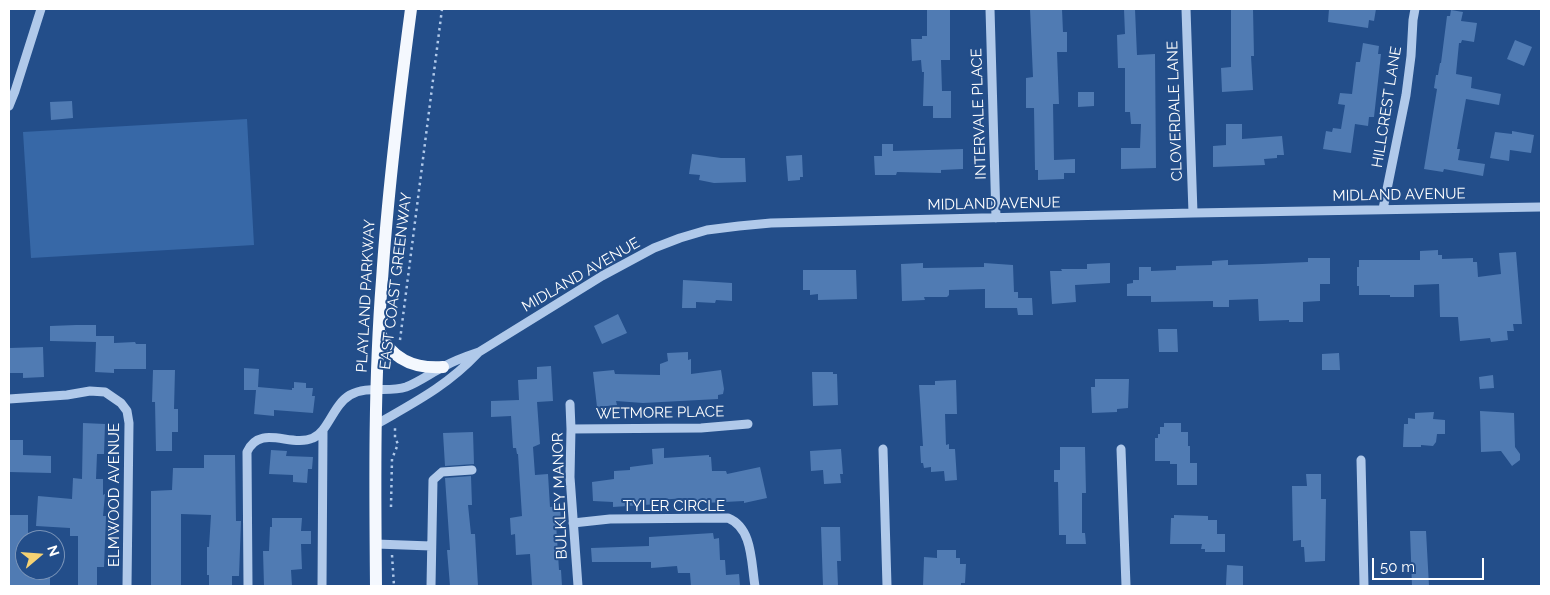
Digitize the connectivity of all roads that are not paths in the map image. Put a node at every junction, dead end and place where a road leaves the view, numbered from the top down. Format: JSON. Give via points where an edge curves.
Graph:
{"nodes":[{"id":1,"x":41,"y":9,"type":"edge"},
{"id":2,"x":411,"y":9,"type":"edge"},
{"id":3,"x":990,"y":9,"type":"edge"},
{"id":4,"x":1186,"y":9,"type":"edge"},
{"id":5,"x":1415,"y":9,"type":"edge"},
{"id":6,"x":9,"y":106,"type":"edge"},
{"id":7,"x":1541,"y":207,"type":"edge"},
{"id":8,"x":1383,"y":209,"type":"junction"},
{"id":9,"x":1193,"y":213,"type":"junction"},
{"id":10,"x":996,"y":218,"type":"junction"},
{"id":11,"x":379,"y":330,"type":"junction"},
{"id":12,"x":479,"y":352,"type":"junction"},
{"id":13,"x":443,"y":367,"type":"junction"},
{"id":14,"x":377,"y":388,"type":"junction"},
{"id":15,"x":9,"y":399,"type":"edge"},
{"id":16,"x":570,"y":404,"type":"dead end"},
{"id":17,"x":376,"y":424,"type":"junction"},
{"id":18,"x":748,"y":424,"type":"dead end"},
{"id":19,"x":572,"y":429,"type":"junction"},
{"id":20,"x":322,"y":431,"type":"junction"},
{"id":21,"x":883,"y":449,"type":"dead end"},
{"id":22,"x":1122,"y":450,"type":"dead end"},
{"id":23,"x":1361,"y":460,"type":"dead end"},
{"id":24,"x":472,"y":470,"type":"dead end"},
{"id":25,"x":573,"y":523,"type":"junction"},
{"id":26,"x":376,"y":544,"type":"junction"},
{"id":27,"x":431,"y":546,"type":"junction"},
{"id":28,"x":127,"y":586,"type":"edge"},
{"id":29,"x":248,"y":586,"type":"edge"},
{"id":30,"x":322,"y":586,"type":"edge"},
{"id":31,"x":376,"y":586,"type":"edge"},
{"id":32,"x":431,"y":586,"type":"edge"},
{"id":33,"x":578,"y":586,"type":"edge"},
{"id":34,"x":754,"y":586,"type":"edge"},
{"id":35,"x":887,"y":586,"type":"edge"},
{"id":36,"x":1126,"y":586,"type":"edge"},
{"id":37,"x":1364,"y":586,"type":"edge"}],
"edges":[{"from":1,"to":6,"type":"street"},
{"from":2,"to":11,"type":"main road","name":"PLAYLAND PARKWAY","via":[[391,174]]},
{"from":3,"to":10,"type":"street","name":"INTERVALE PLACE"},
{"from":4,"to":9,"type":"street","name":"CLOVERDALE LANE"},
{"from":5,"to":8,"type":"street","name":"HILLCREST LANE","via":[[1406,94]]},
{"from":7,"to":8,"type":"street","name":"MIDLAND AVENUE"},
{"from":8,"to":9,"type":"street","name":"MIDLAND AVENUE"},
{"from":9,"to":10,"type":"street","name":"MIDLAND AVENUE"},
{"from":10,"to":12,"type":"street","name":"MIDLAND AVENUE","via":[[770,223],[708,230],[680,238],[628,261]]},
{"from":11,"to":13,"type":"main road","via":[[384,342],[396,355],[429,368]]},
{"from":11,"to":14,"type":"main road","name":"PLAYLAND PARKWAY"},
{"from":12,"to":13,"type":"street","name":"MIDLAND AVENUE"},
{"from":12,"to":17,"type":"street","name":"MIDLAND AVENUE","via":[[444,384]]},
{"from":13,"to":14,"type":"street","name":"MIDLAND AVENUE","via":[[406,387]]},
{"from":14,"to":17,"type":"main road","name":"PLAYLAND PARKWAY"},
{"from":14,"to":20,"type":"street","name":"MIDLAND AVENUE","via":[[349,396],[338,405]]},
{"from":15,"to":28,"type":"street","name":"ELMWOOD AVENUE","via":[[105,392],[127,411]]},
{"from":16,"to":19,"type":"street","name":"BULKLEY MANOR"},
{"from":17,"to":26,"type":"main road","name":"PLAYLAND PARKWAY"},
{"from":18,"to":19,"type":"street","name":"WETMORE PLACE","via":[[701,428]]},
{"from":19,"to":25,"type":"street","name":"BULKLEY MANOR","via":[[570,477]]},
{"from":20,"to":29,"type":"street","via":[[316,438],[308,440],[256,440],[247,452]]},
{"from":20,"to":30,"type":"street"},
{"from":21,"to":35,"type":"street"},
{"from":22,"to":36,"type":"street"},
{"from":23,"to":37,"type":"street"},
{"from":24,"to":27,"type":"street","via":[[442,472],[433,480]]},
{"from":25,"to":33,"type":"street","name":"BULKLEY MANOR"},
{"from":25,"to":34,"type":"street","name":"TYLER CIRCLE","via":[[610,519],[734,520],[746,534]]},
{"from":26,"to":27,"type":"street"},
{"from":26,"to":31,"type":"main road","name":"PLAYLAND PARKWAY"},
{"from":27,"to":32,"type":"street"}]}
